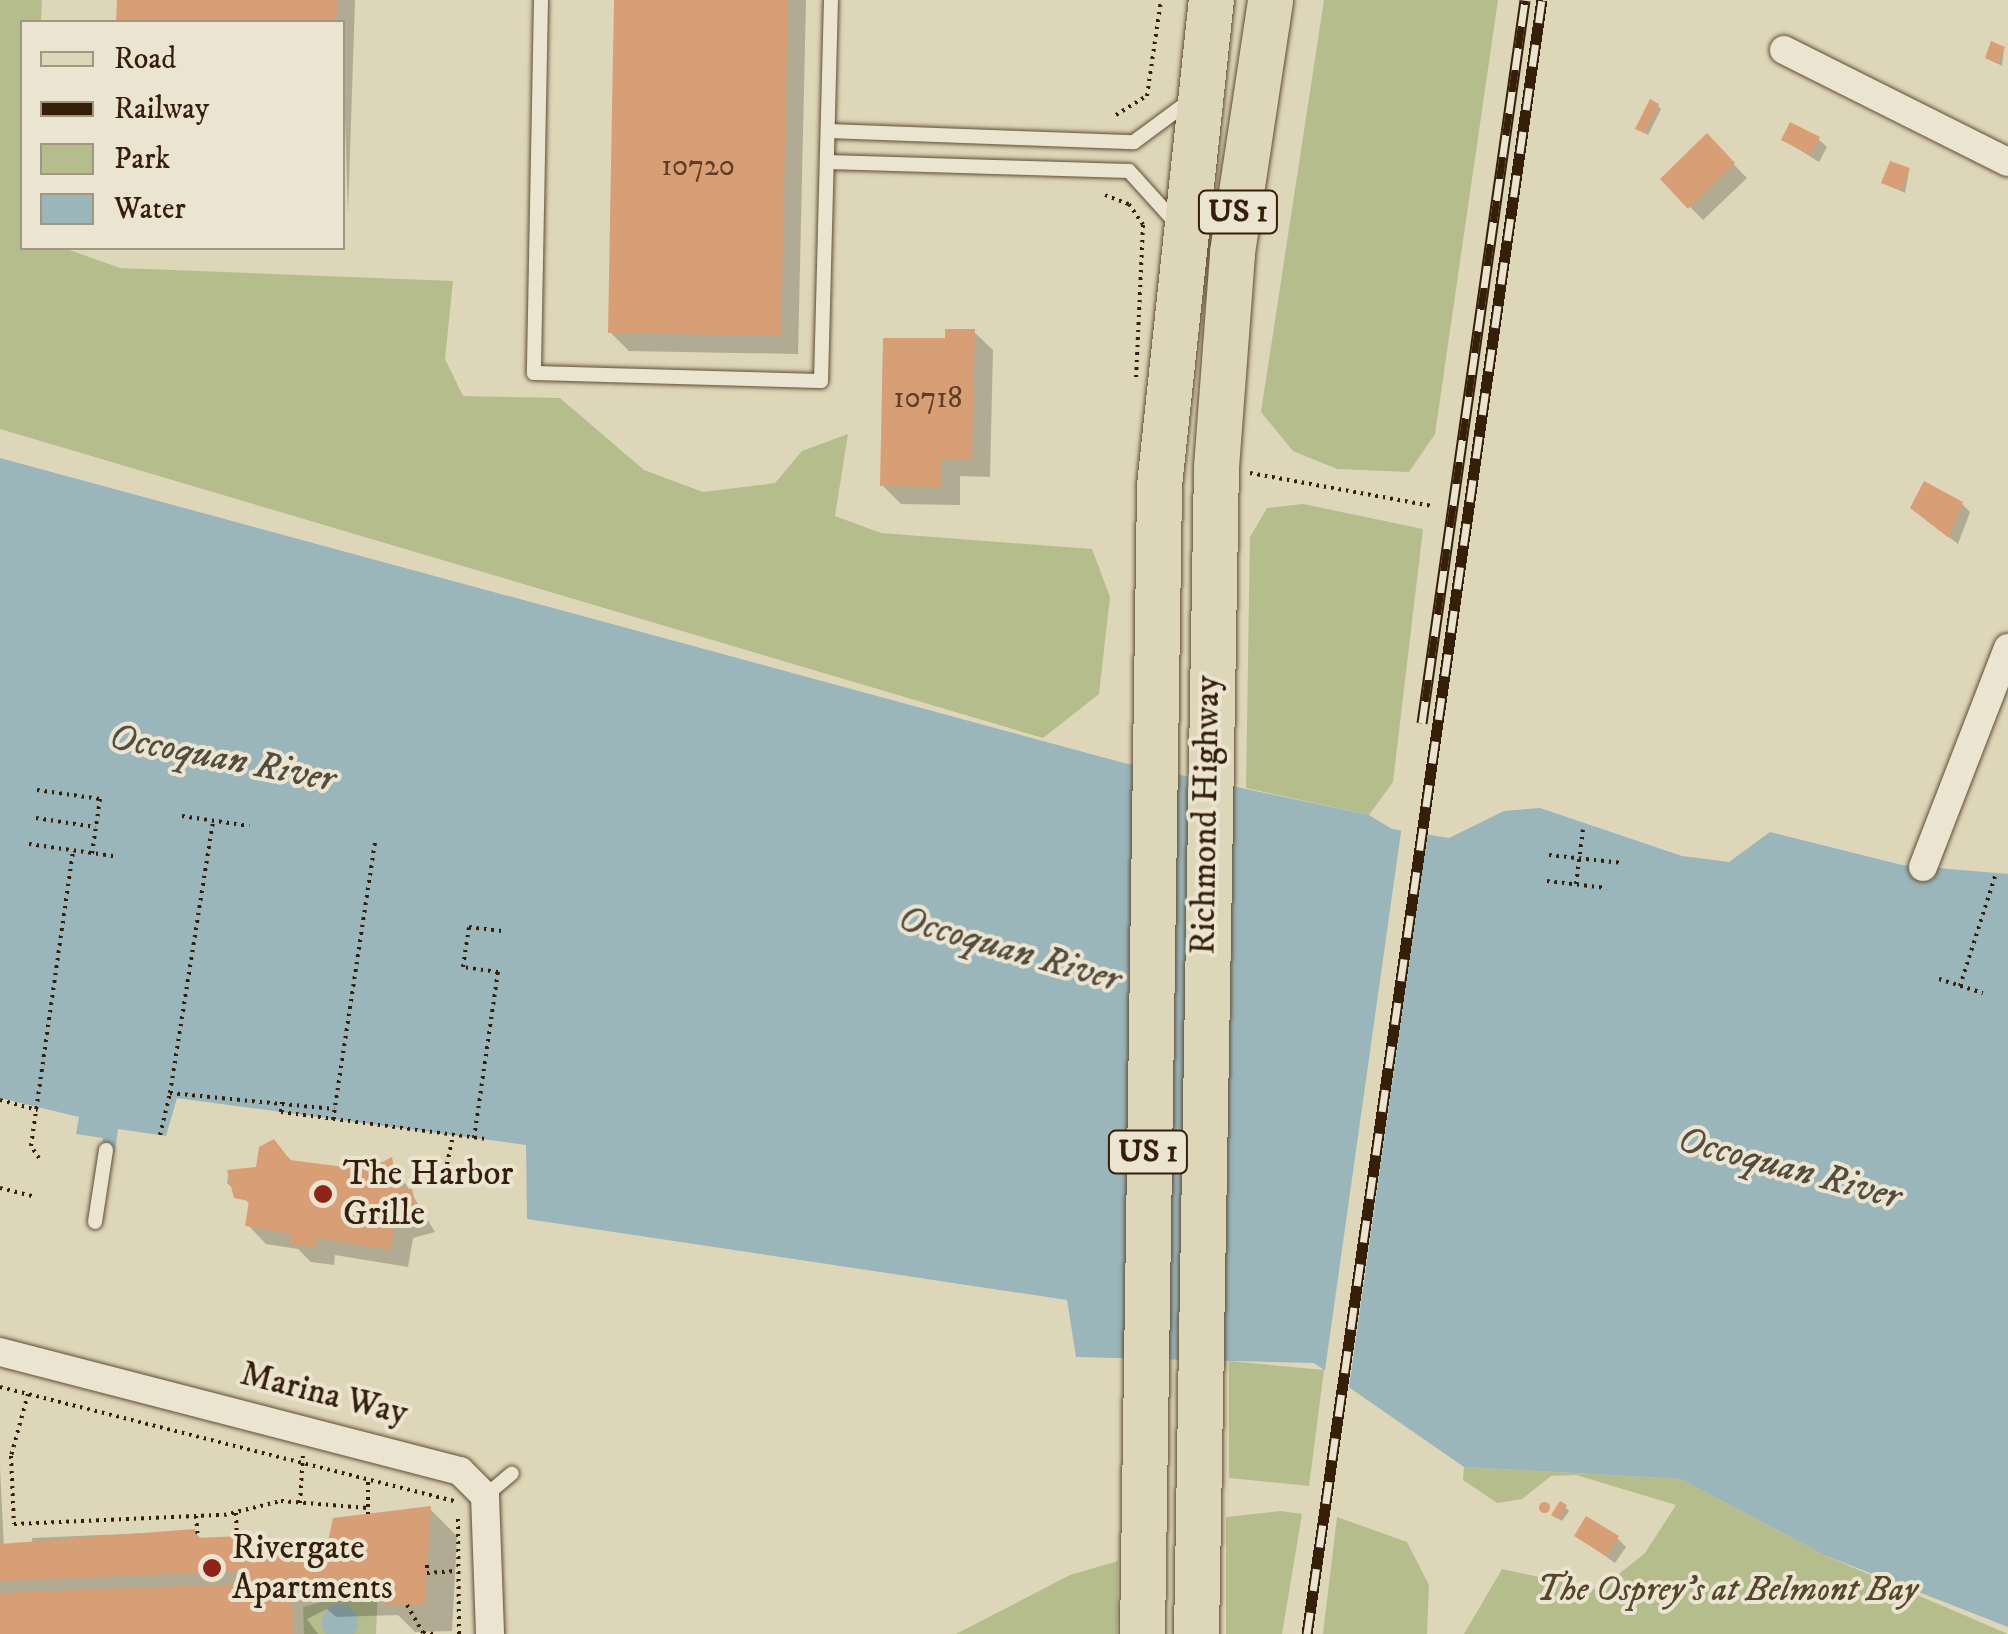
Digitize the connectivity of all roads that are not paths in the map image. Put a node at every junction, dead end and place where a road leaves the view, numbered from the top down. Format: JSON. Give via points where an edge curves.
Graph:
{"nodes":[{"id":1,"x":541,"y":0,"type":"edge"},
{"id":2,"x":831,"y":0,"type":"edge"},
{"id":3,"x":1211,"y":0,"type":"edge"},
{"id":4,"x":1270,"y":0,"type":"edge"},
{"id":5,"x":1784,"y":50,"type":"dead end"},
{"id":6,"x":1198,"y":90,"type":"junction"},
{"id":7,"x":828,"y":131,"type":"junction"},
{"id":8,"x":827,"y":162,"type":"junction"},
{"id":9,"x":2008,"y":162,"type":"edge"},
{"id":10,"x":1180,"y":228,"type":"junction"},
{"id":11,"x":2008,"y":648,"type":"edge"},
{"id":12,"x":1923,"y":867,"type":"dead end"},
{"id":13,"x":106,"y":1150,"type":"dead end"},
{"id":14,"x":94,"y":1222,"type":"dead end"},
{"id":15,"x":0,"y":1352,"type":"edge"},
{"id":16,"x":512,"y":1473,"type":"dead end"},
{"id":17,"x":485,"y":1496,"type":"junction"},
{"id":18,"x":490,"y":1634,"type":"edge"},
{"id":19,"x":1142,"y":1634,"type":"edge"},
{"id":20,"x":1196,"y":1634,"type":"edge"}],
"edges":[{"from":1,"to":8,"type":"lane","via":[[534,374],[822,381]]},
{"from":2,"to":7,"type":"lane"},
{"from":3,"to":6,"type":"main road","name":"Richmond Highway","number":"US 1"},
{"from":4,"to":20,"type":"main road","name":"Richmond Highway","number":"US 1","via":[[1232,252],[1216,467]]},
{"from":5,"to":9,"type":"street"},
{"from":6,"to":7,"type":"lane","via":[[1162,129],[1134,142]]},
{"from":6,"to":10,"type":"main road","name":"Richmond Highway","number":"US 1"},
{"from":7,"to":8,"type":"lane"},
{"from":8,"to":10,"type":"lane","via":[[1129,171]]},
{"from":10,"to":19,"type":"main road","name":"Richmond Highway","number":"US 1","via":[[1165,384],[1155,671]]},
{"from":11,"to":12,"type":"street"},
{"from":13,"to":14,"type":"lane"},
{"from":15,"to":17,"type":"street","name":"Marina Way","via":[[438,1462]]},
{"from":16,"to":17,"type":"lane"},
{"from":17,"to":18,"type":"street"}]}
